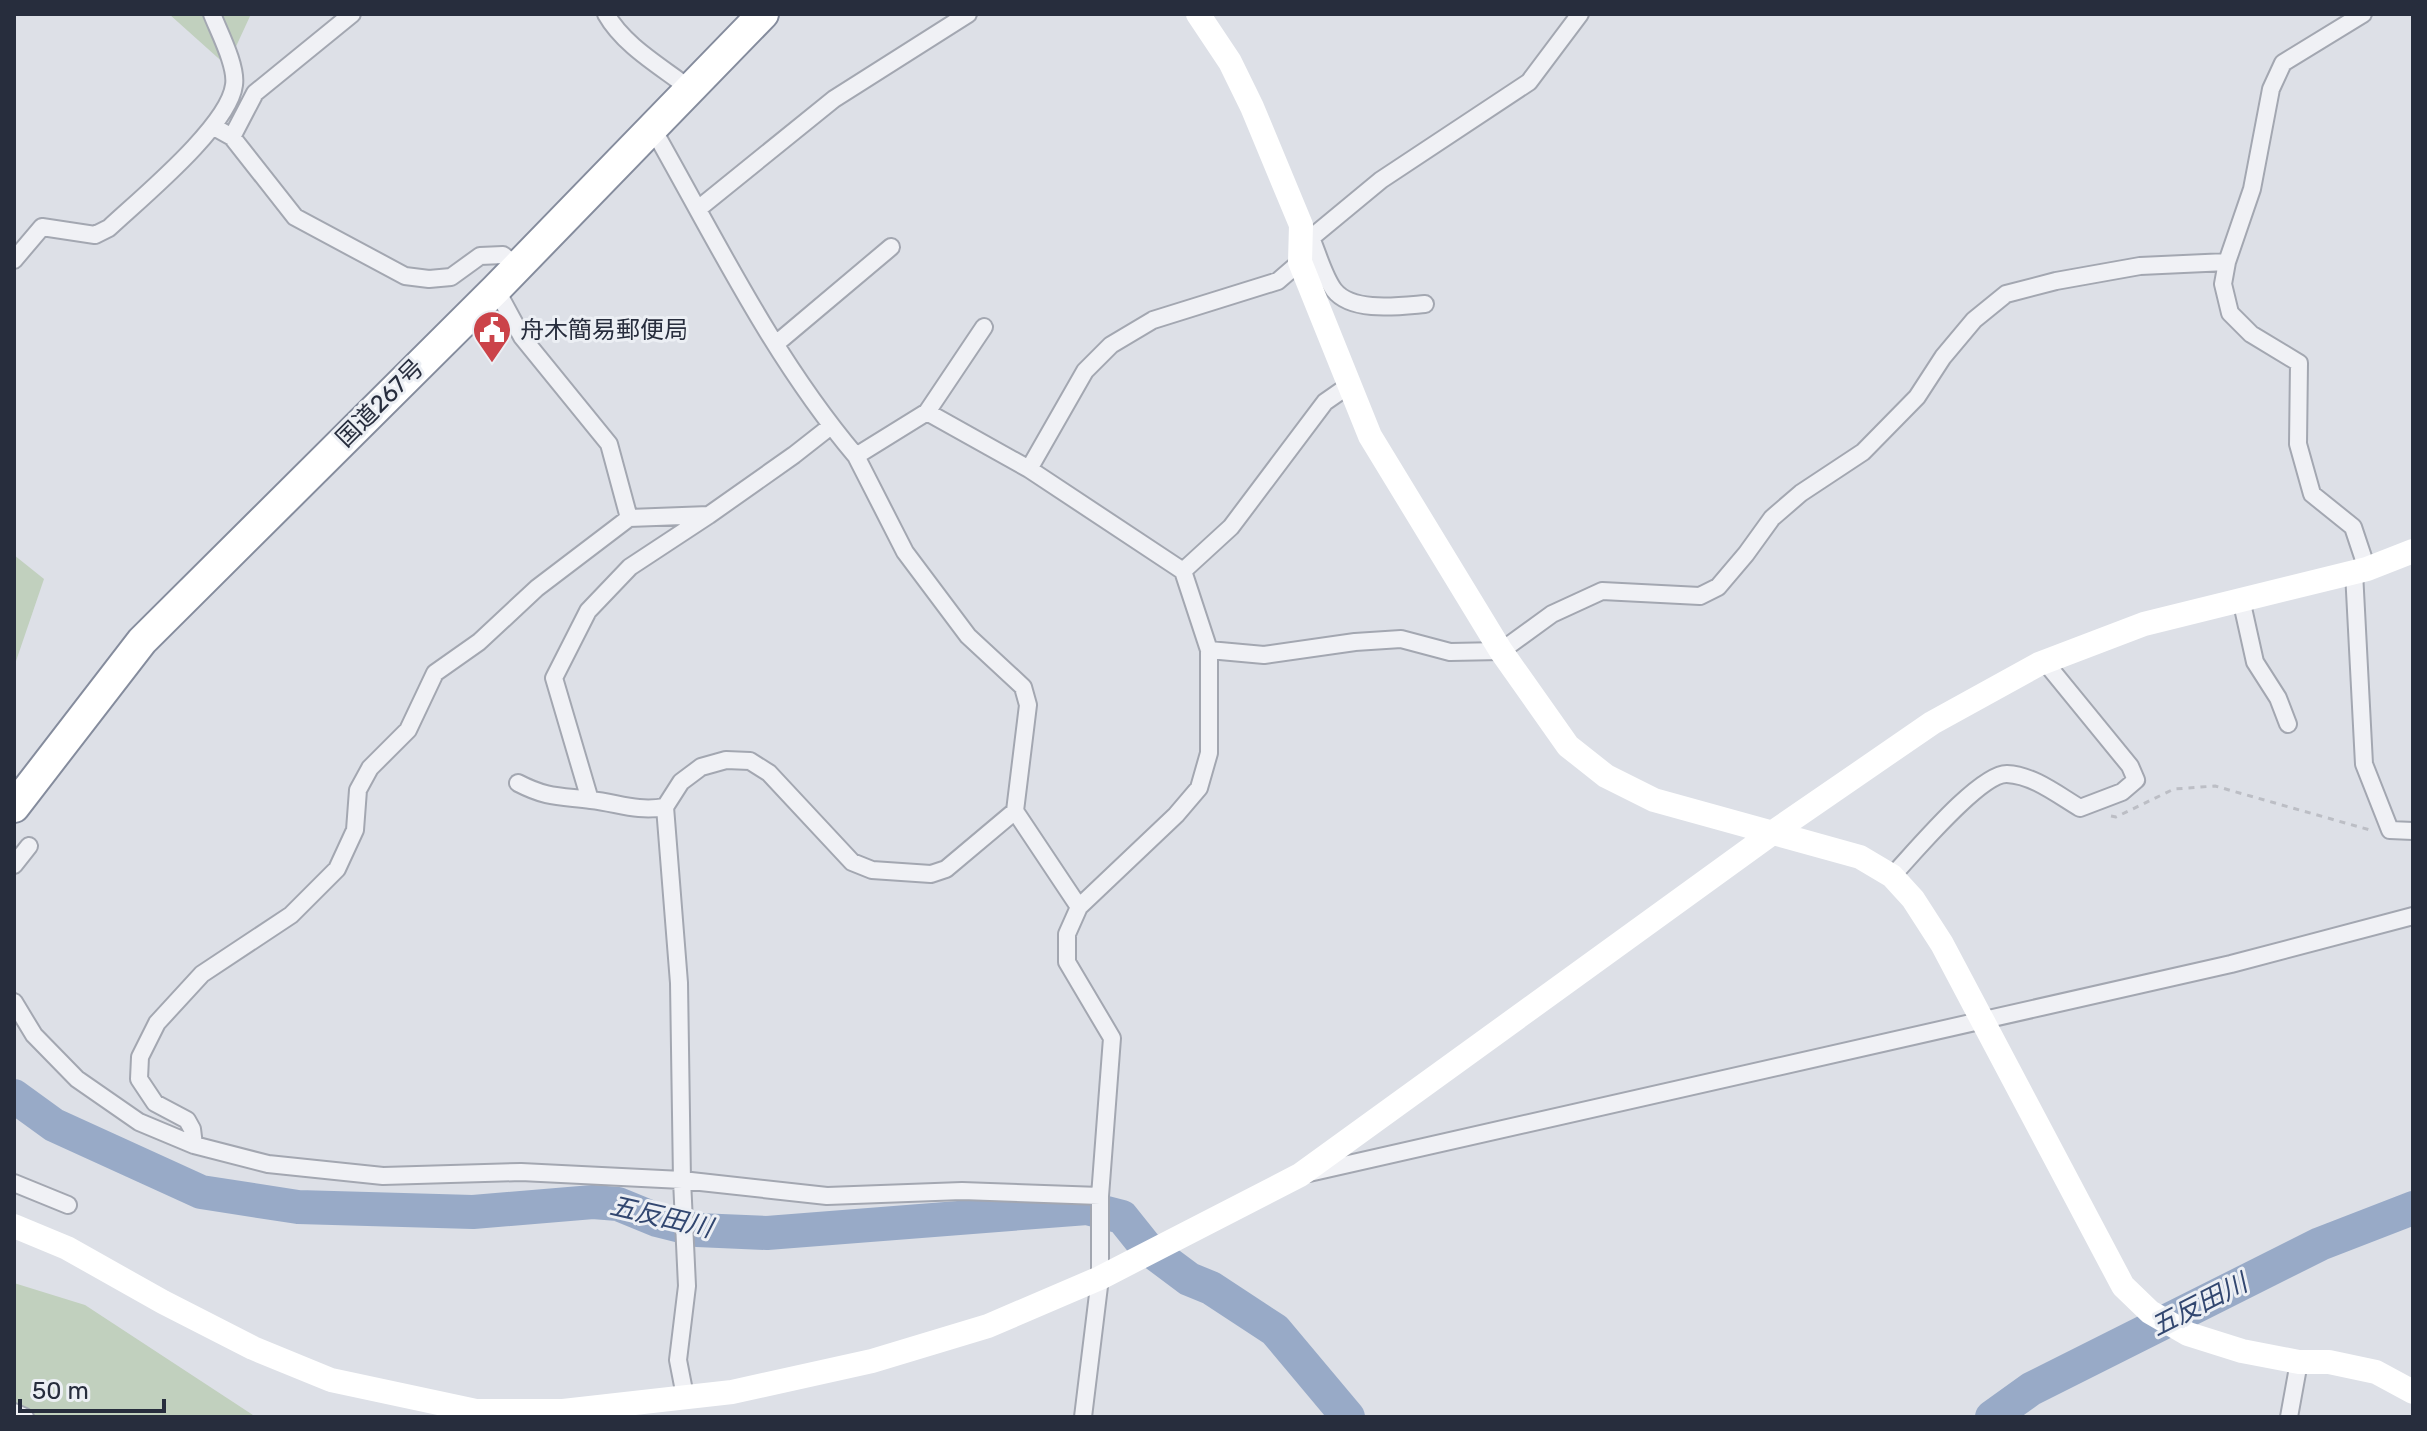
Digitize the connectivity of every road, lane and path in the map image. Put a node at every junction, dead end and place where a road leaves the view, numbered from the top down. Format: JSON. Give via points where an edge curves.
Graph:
{"nodes":[{"id":1,"x":212,"y":14,"type":"edge"},
{"id":2,"x":352,"y":14,"type":"edge"},
{"id":3,"x":606,"y":14,"type":"edge"},
{"id":4,"x":763,"y":14,"type":"edge"},
{"id":5,"x":968,"y":14,"type":"edge"},
{"id":6,"x":1198,"y":14,"type":"edge"},
{"id":7,"x":1580,"y":14,"type":"edge"},
{"id":8,"x":2363,"y":14,"type":"edge"},
{"id":9,"x":690,"y":89,"type":"junction"},
{"id":10,"x":214,"y":127,"type":"junction"},
{"id":11,"x":653,"y":129,"type":"junction"},
{"id":12,"x":232,"y":137,"type":"junction"},
{"id":13,"x":698,"y":209,"type":"junction"},
{"id":14,"x":891,"y":247,"type":"dead end"},
{"id":15,"x":1304,"y":249,"type":"junction"},
{"id":16,"x":14,"y":260,"type":"edge"},
{"id":17,"x":2227,"y":262,"type":"junction"},
{"id":18,"x":518,"y":267,"type":"junction"},
{"id":19,"x":496,"y":289,"type":"junction"},
{"id":20,"x":1425,"y":304,"type":"dead end"},
{"id":21,"x":984,"y":327,"type":"dead end"},
{"id":22,"x":777,"y":343,"type":"junction"},
{"id":23,"x":1348,"y":386,"type":"junction"},
{"id":24,"x":927,"y":412,"type":"junction"},
{"id":25,"x":831,"y":426,"type":"junction"},
{"id":26,"x":856,"y":456,"type":"junction"},
{"id":27,"x":1029,"y":469,"type":"junction"},
{"id":28,"x":709,"y":515,"type":"junction"},
{"id":29,"x":629,"y":518,"type":"junction"},
{"id":30,"x":2413,"y":551,"type":"edge"},
{"id":31,"x":1183,"y":571,"type":"junction"},
{"id":32,"x":2361,"y":571,"type":"junction"},
{"id":33,"x":2241,"y":599,"type":"junction"},
{"id":34,"x":1209,"y":650,"type":"junction"},
{"id":35,"x":1501,"y":651,"type":"junction"},
{"id":36,"x":2045,"y":662,"type":"junction"},
{"id":37,"x":2288,"y":724,"type":"dead end"},
{"id":38,"x":518,"y":783,"type":"dead end"},
{"id":39,"x":590,"y":800,"type":"junction"},
{"id":40,"x":14,"y":807,"type":"edge"},
{"id":41,"x":665,"y":807,"type":"junction"},
{"id":42,"x":2080,"y":808,"type":"junction"},
{"id":43,"x":1015,"y":811,"type":"junction"},
{"id":44,"x":2390,"y":830,"type":"junction"},
{"id":45,"x":1775,"y":831,"type":"junction"},
{"id":46,"x":2413,"y":831,"type":"edge"},
{"id":47,"x":29,"y":846,"type":"dead end"},
{"id":48,"x":14,"y":865,"type":"edge"},
{"id":49,"x":1892,"y":876,"type":"junction"},
{"id":50,"x":1079,"y":907,"type":"junction"},
{"id":51,"x":2413,"y":916,"type":"edge"},
{"id":52,"x":14,"y":1002,"type":"edge"},
{"id":53,"x":1981,"y":1020,"type":"junction"},
{"id":54,"x":194,"y":1145,"type":"junction"},
{"id":55,"x":1300,"y":1175,"type":"junction"},
{"id":56,"x":682,"y":1180,"type":"junction"},
{"id":57,"x":14,"y":1183,"type":"edge"},
{"id":58,"x":1100,"y":1196,"type":"junction"},
{"id":59,"x":68,"y":1205,"type":"dead end"},
{"id":60,"x":14,"y":1226,"type":"edge"},
{"id":61,"x":1100,"y":1278,"type":"junction"},
{"id":62,"x":2299,"y":1362,"type":"junction"},
{"id":63,"x":2413,"y":1392,"type":"edge"},
{"id":64,"x":685,"y":1396,"type":"junction"},
{"id":65,"x":14,"y":1412,"type":"edge"},
{"id":66,"x":25,"y":1417,"type":"edge"},
{"id":67,"x":1083,"y":1417,"type":"edge"},
{"id":68,"x":2289,"y":1417,"type":"edge"}],
"edges":[{"from":1,"to":10,"type":"street","via":[[234,74],[234,87]]},
{"from":2,"to":12,"type":"street","via":[[255,93]]},
{"from":3,"to":9,"type":"street","via":[[643,53]]},
{"from":4,"to":9,"type":"highway","name":"国道267号"},
{"from":5,"to":13,"type":"street","via":[[834,99]]},
{"from":6,"to":15,"type":"street","via":[[1252,107],[1301,225]]},
{"from":7,"to":15,"type":"street","via":[[1529,82],[1381,180]]},
{"from":8,"to":17,"type":"street","via":[[2283,63],[2271,89],[2252,189]]},
{"from":9,"to":11,"type":"highway","name":"国道267号"},
{"from":10,"to":12,"type":"street"},
{"from":10,"to":16,"type":"street","via":[[109,228],[95,235],[42,227]]},
{"from":11,"to":13,"type":"street"},
{"from":11,"to":18,"type":"highway","name":"国道267号"},
{"from":12,"to":18,"type":"street","via":[[295,217],[405,276],[451,277],[480,256],[503,255]]},
{"from":13,"to":22,"type":"street"},
{"from":14,"to":22,"type":"street"},
{"from":15,"to":20,"type":"street","via":[[1335,291],[1349,301],[1385,308]]},
{"from":15,"to":23,"type":"street"},
{"from":15,"to":27,"type":"street","via":[[1278,281],[1153,320],[1111,345],[1085,371]]},
{"from":17,"to":32,"type":"street","via":[[2223,284],[2230,313],[2251,334],[2299,363],[2298,444],[2312,494],[2353,527]]},
{"from":17,"to":35,"type":"street","via":[[2140,266],[2006,294],[1974,320],[1917,397],[1863,452],[1772,518],[1718,587],[1700,596],[1602,591],[1552,614]]},
{"from":18,"to":19,"type":"highway","name":"国道267号"},
{"from":19,"to":29,"type":"street","via":[[522,337],[609,444]]},
{"from":19,"to":40,"type":"highway","name":"国道267号","via":[[142,641]]},
{"from":21,"to":24,"type":"street"},
{"from":22,"to":25,"type":"street"},
{"from":23,"to":31,"type":"street","via":[[1325,402],[1231,527]]},
{"from":23,"to":35,"type":"street","via":[[1370,436]]},
{"from":24,"to":26,"type":"street"},
{"from":24,"to":27,"type":"street"},
{"from":25,"to":26,"type":"street"},
{"from":25,"to":28,"type":"street"},
{"from":26,"to":43,"type":"street","via":[[905,552],[968,636],[1023,687],[1028,705]]},
{"from":27,"to":31,"type":"street"},
{"from":28,"to":29,"type":"street"},
{"from":28,"to":39,"type":"street","via":[[630,567],[588,611],[554,678]]},
{"from":29,"to":54,"type":"street","via":[[435,673],[408,730],[370,768],[358,790],[355,830],[337,869],[291,915],[202,974],[157,1023],[140,1057],[139,1079],[155,1103],[187,1120]]},
{"from":30,"to":32,"type":"street"},
{"from":31,"to":34,"type":"street"},
{"from":32,"to":33,"type":"street"},
{"from":32,"to":44,"type":"street","via":[[2364,764]]},
{"from":33,"to":36,"type":"street","via":[[2144,624]]},
{"from":33,"to":37,"type":"street","via":[[2255,662]]},
{"from":34,"to":35,"type":"street","via":[[1264,655],[1401,639],[1450,652]]},
{"from":34,"to":50,"type":"street","via":[[1209,753],[1199,788]]},
{"from":35,"to":45,"type":"street","via":[[1568,746],[1606,776],[1654,800]]},
{"from":36,"to":42,"type":"street","via":[[2136,780],[2122,792]]},
{"from":36,"to":45,"type":"street","via":[[1932,723]]},
{"from":38,"to":39,"type":"street","via":[[542,795]]},
{"from":39,"to":41,"type":"street","via":[[645,811]]},
{"from":41,"to":43,"type":"street","via":[[681,782],[701,767],[750,761],[769,773],[852,862],[872,870],[931,874],[946,869]]},
{"from":41,"to":56,"type":"street","via":[[679,983]]},
{"from":42,"to":44,"type":"path","via":[[2116,817],[2174,789],[2215,786],[2369,830]]},
{"from":42,"to":49,"type":"street","via":[[2028,778],[2004,773],[1978,786]]},
{"from":43,"to":50,"type":"street"},
{"from":44,"to":46,"type":"street"},
{"from":45,"to":49,"type":"street","via":[[1860,857]]},
{"from":45,"to":55,"type":"street"},
{"from":47,"to":48,"type":"street"},
{"from":49,"to":53,"type":"street","via":[[1942,944]]},
{"from":50,"to":58,"type":"street","via":[[1067,934],[1067,962],[1112,1038]]},
{"from":51,"to":53,"type":"street","via":[[2231,964]]},
{"from":52,"to":54,"type":"street","via":[[34,1035],[77,1079],[139,1122]]},
{"from":53,"to":55,"type":"street"},
{"from":53,"to":62,"type":"street","via":[[2123,1286],[2150,1312],[2188,1334]]},
{"from":54,"to":56,"type":"street","via":[[268,1164],[383,1176],[521,1172]]},
{"from":55,"to":61,"type":"street"},
{"from":56,"to":58,"type":"street","via":[[827,1196],[962,1191]]},
{"from":56,"to":64,"type":"street","via":[[687,1286],[678,1360]]},
{"from":57,"to":59,"type":"street"},
{"from":58,"to":61,"type":"street"},
{"from":60,"to":64,"type":"street","via":[[67,1248],[253,1348],[331,1380],[476,1411],[563,1411]]},
{"from":61,"to":64,"type":"street","via":[[988,1326],[872,1361],[732,1392]]},
{"from":61,"to":67,"type":"street"},
{"from":62,"to":63,"type":"street","via":[[2376,1372]]},
{"from":62,"to":68,"type":"street"},
{"from":65,"to":66,"type":"street"}]}
